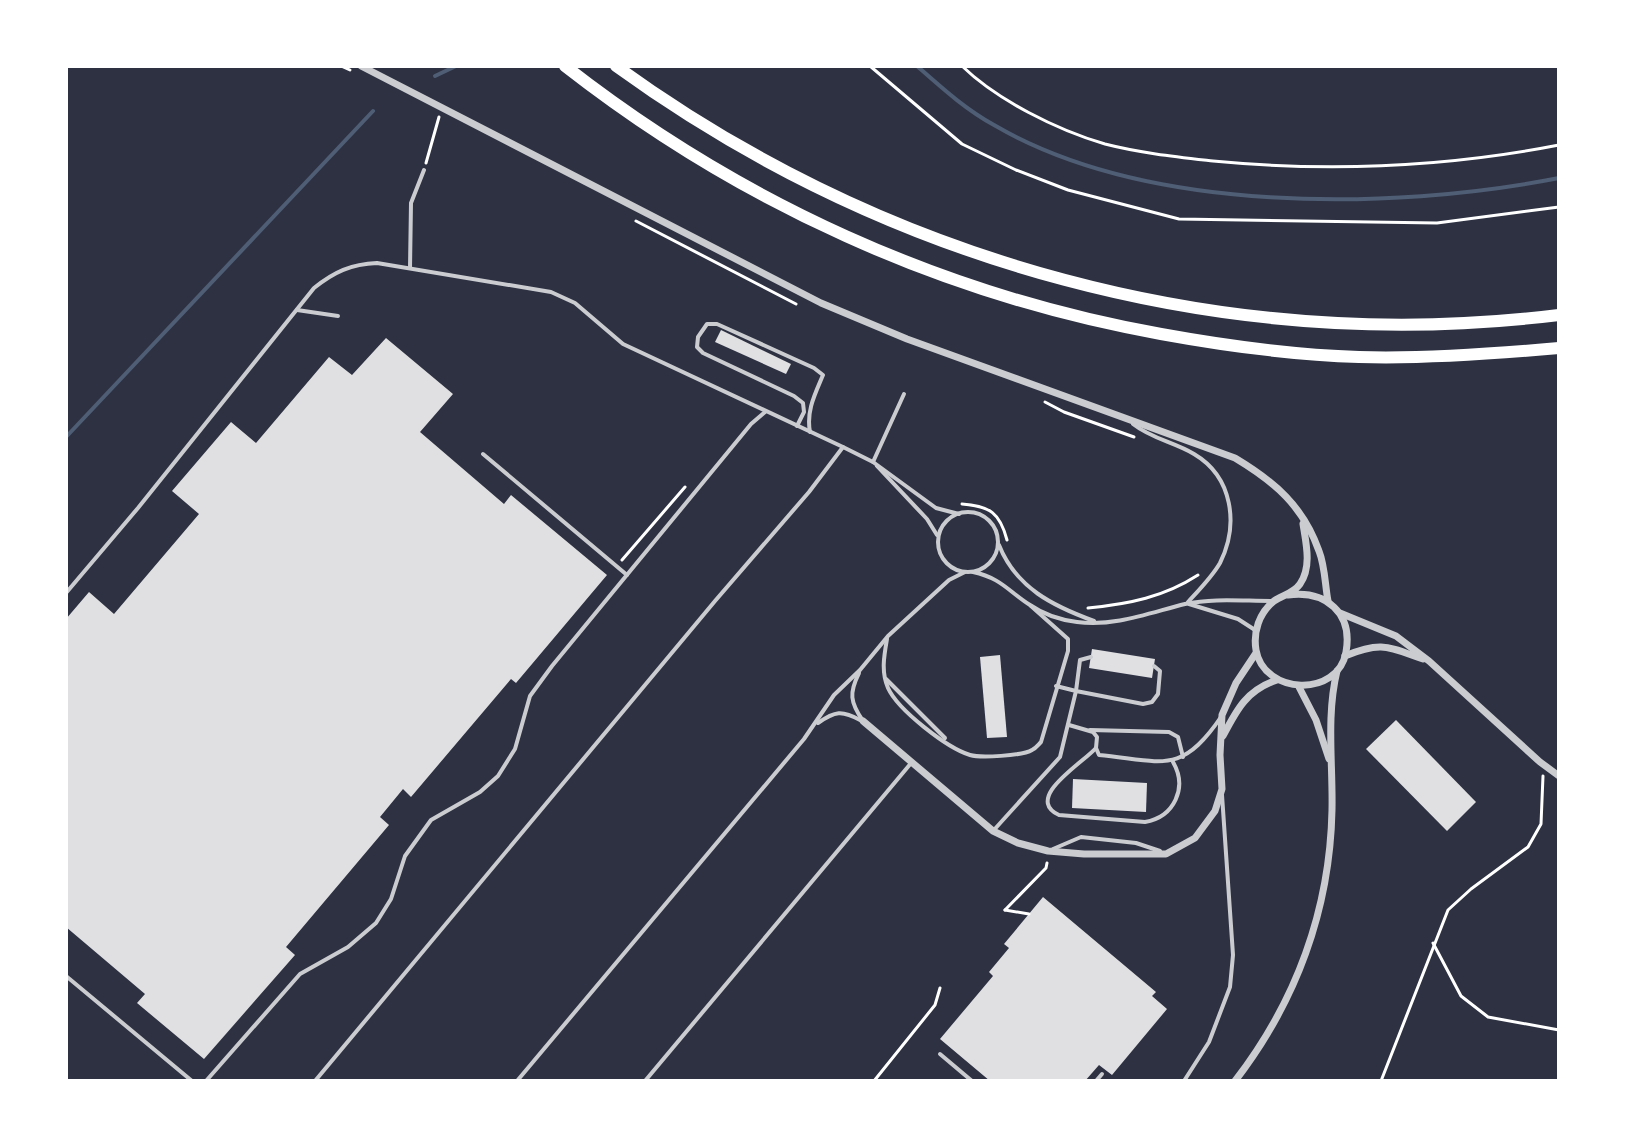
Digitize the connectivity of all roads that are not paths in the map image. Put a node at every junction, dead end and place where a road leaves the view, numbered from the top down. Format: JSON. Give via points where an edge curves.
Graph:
{"nodes":[{"id":1,"x":361,"y":66,"type":"edge"},
{"id":2,"x":565,"y":66,"type":"edge"},
{"id":3,"x":616,"y":66,"type":"edge"},
{"id":4,"x":424,"y":170,"type":"road end"},
{"id":5,"x":410,"y":268,"type":"junction"},
{"id":6,"x":297,"y":310,"type":"junction"},
{"id":7,"x":1559,"y":315,"type":"edge"},
{"id":8,"x":338,"y":316,"type":"dead end"},
{"id":9,"x":1559,"y":348,"type":"edge"},
{"id":10,"x":904,"y":394,"type":"dead end"},
{"id":11,"x":765,"y":412,"type":"junction"},
{"id":12,"x":1128,"y":419,"type":"junction"},
{"id":13,"x":797,"y":426,"type":"junction"},
{"id":14,"x":810,"y":432,"type":"junction"},
{"id":15,"x":843,"y":447,"type":"junction"},
{"id":16,"x":483,"y":454,"type":"dead end"},
{"id":17,"x":873,"y":462,"type":"junction"},
{"id":18,"x":959,"y":514,"type":"junction"},
{"id":19,"x":1302,"y":514,"type":"junction"},
{"id":20,"x":938,"y":536,"type":"junction"},
{"id":21,"x":998,"y":542,"type":"junction"},
{"id":22,"x":965,"y":572,"type":"junction"},
{"id":23,"x":973,"y":572,"type":"junction"},
{"id":24,"x":627,"y":575,"type":"junction"},
{"id":25,"x":66,"y":593,"type":"edge"},
{"id":26,"x":1288,"y":595,"type":"junction"},
{"id":27,"x":1275,"y":601,"type":"junction"},
{"id":28,"x":1328,"y":601,"type":"junction"},
{"id":29,"x":1187,"y":604,"type":"junction"},
{"id":30,"x":1031,"y":606,"type":"junction"},
{"id":31,"x":1340,"y":613,"type":"junction"},
{"id":32,"x":1096,"y":622,"type":"junction"},
{"id":33,"x":1255,"y":630,"type":"junction"},
{"id":34,"x":888,"y":636,"type":"junction"},
{"id":35,"x":1256,"y":653,"type":"junction"},
{"id":36,"x":1345,"y":656,"type":"junction"},
{"id":37,"x":1091,"y":657,"type":"dead end"},
{"id":38,"x":1429,"y":661,"type":"junction"},
{"id":39,"x":1154,"y":666,"type":"dead end"},
{"id":40,"x":860,"y":670,"type":"junction"},
{"id":41,"x":1337,"y":671,"type":"junction"},
{"id":42,"x":884,"y":677,"type":"junction"},
{"id":43,"x":1277,"y":680,"type":"junction"},
{"id":44,"x":1056,"y":686,"type":"junction"},
{"id":45,"x":1299,"y":687,"type":"junction"},
{"id":46,"x":1076,"y":691,"type":"junction"},
{"id":47,"x":1222,"y":715,"type":"junction"},
{"id":48,"x":863,"y":721,"type":"junction"},
{"id":49,"x":1069,"y":725,"type":"junction"},
{"id":50,"x":813,"y":726,"type":"junction"},
{"id":51,"x":1085,"y":730,"type":"junction"},
{"id":52,"x":1222,"y":738,"type":"junction"},
{"id":53,"x":1096,"y":748,"type":"junction"},
{"id":54,"x":957,"y":749,"type":"junction"},
{"id":55,"x":1183,"y":757,"type":"junction"},
{"id":56,"x":912,"y":762,"type":"junction"},
{"id":57,"x":1173,"y":762,"type":"junction"},
{"id":58,"x":1331,"y":765,"type":"junction"},
{"id":59,"x":1559,"y":776,"type":"edge"},
{"id":60,"x":1222,"y":789,"type":"junction"},
{"id":61,"x":993,"y":831,"type":"junction"},
{"id":62,"x":1048,"y":851,"type":"junction"},
{"id":63,"x":1166,"y":854,"type":"junction"},
{"id":64,"x":66,"y":976,"type":"edge"},
{"id":65,"x":940,"y":1054,"type":"dead end"},
{"id":66,"x":1102,"y":1074,"type":"dead end"},
{"id":67,"x":192,"y":1081,"type":"edge"},
{"id":68,"x":206,"y":1081,"type":"edge"},
{"id":69,"x":315,"y":1081,"type":"edge"},
{"id":70,"x":517,"y":1081,"type":"edge"},
{"id":71,"x":645,"y":1081,"type":"edge"},
{"id":72,"x":972,"y":1081,"type":"edge"},
{"id":73,"x":1096,"y":1081,"type":"edge"},
{"id":74,"x":1184,"y":1081,"type":"edge"},
{"id":75,"x":1235,"y":1081,"type":"edge"}],
"edges":[{"from":1,"to":12,"type":"street","via":[[821,303]]},
{"from":2,"to":9,"type":"highway","via":[[685,151],[817,224],[918,268],[1035,307],[1102,324],[1287,353],[1416,357]]},
{"from":3,"to":7,"type":"highway","via":[[698,122],[823,192],[922,235],[1043,276],[1173,305],[1269,319],[1380,325]]},
{"from":4,"to":5,"type":"lane","via":[[411,203]]},
{"from":5,"to":6,"type":"lane","via":[[377,263],[345,267],[314,288]]},
{"from":5,"to":11,"type":"lane","via":[[551,292],[575,303],[623,344]]},
{"from":6,"to":8,"type":"lane"},
{"from":6,"to":25,"type":"lane"},
{"from":10,"to":17,"type":"lane"},
{"from":11,"to":13,"type":"lane"},
{"from":11,"to":24,"type":"lane"},
{"from":12,"to":19,"type":"street","via":[[1235,458],[1278,487]]},
{"from":12,"to":29,"type":"lane","via":[[1146,434],[1194,454],[1215,470],[1226,491],[1231,507],[1228,543],[1219,566]]},
{"from":13,"to":14,"type":"lane"},
{"from":13,"to":14,"type":"lane","via":[[803,403],[697,347],[707,324],[717,324],[823,375],[812,401]]},
{"from":14,"to":15,"type":"lane"},
{"from":15,"to":17,"type":"lane"},
{"from":15,"to":69,"type":"lane"},
{"from":16,"to":24,"type":"lane"},
{"from":17,"to":18,"type":"lane","via":[[936,508]]},
{"from":17,"to":20,"type":"lane"},
{"from":18,"to":20,"type":"lane","via":[[945,522]]},
{"from":18,"to":21,"type":"lane","via":[[987,519]]},
{"from":19,"to":26,"type":"street","via":[[1308,556],[1299,586]]},
{"from":19,"to":28,"type":"street","via":[[1320,552]]},
{"from":20,"to":22,"type":"lane","via":[[944,560]]},
{"from":21,"to":23,"type":"lane","via":[[989,563]]},
{"from":21,"to":32,"type":"lane","via":[[1006,563],[1042,599]]},
{"from":22,"to":23,"type":"lane"},
{"from":22,"to":34,"type":"lane","via":[[949,580]]},
{"from":23,"to":30,"type":"lane","via":[[991,575]]},
{"from":24,"to":68,"type":"lane","via":[[530,696],[515,749],[498,776],[431,820],[405,856],[391,899],[376,923],[362,938],[300,974]]},
{"from":26,"to":27,"type":"street"},
{"from":26,"to":28,"type":"street","via":[[1316,595]]},
{"from":27,"to":29,"type":"lane"},
{"from":27,"to":33,"type":"street"},
{"from":28,"to":31,"type":"street"},
{"from":29,"to":32,"type":"lane","via":[[1120,622]]},
{"from":29,"to":33,"type":"lane","via":[[1238,619]]},
{"from":30,"to":32,"type":"lane","via":[[1056,617]]},
{"from":30,"to":44,"type":"lane","via":[[1068,639]]},
{"from":31,"to":36,"type":"street","via":[[1348,634]]},
{"from":31,"to":38,"type":"street","via":[[1396,636]]},
{"from":33,"to":35,"type":"street"},
{"from":34,"to":40,"type":"lane"},
{"from":34,"to":42,"type":"lane"},
{"from":35,"to":43,"type":"street"},
{"from":35,"to":47,"type":"street"},
{"from":36,"to":38,"type":"street","via":[[1384,646]]},
{"from":36,"to":41,"type":"street"},
{"from":37,"to":46,"type":"lane","via":[[1080,660]]},
{"from":38,"to":59,"type":"street"},
{"from":39,"to":46,"type":"lane","via":[[1161,681],[1152,702]]},
{"from":40,"to":48,"type":"lane","via":[[850,689]]},
{"from":40,"to":50,"type":"lane"},
{"from":41,"to":45,"type":"street","via":[[1319,683]]},
{"from":41,"to":58,"type":"street","via":[[1331,695]]},
{"from":42,"to":54,"type":"lane"},
{"from":42,"to":54,"type":"lane","via":[[906,712]]},
{"from":43,"to":45,"type":"street"},
{"from":43,"to":52,"type":"street","via":[[1251,694]]},
{"from":44,"to":46,"type":"lane"},
{"from":44,"to":54,"type":"lane","via":[[1041,742],[1031,751],[973,756]]},
{"from":45,"to":58,"type":"street"},
{"from":46,"to":49,"type":"lane"},
{"from":47,"to":52,"type":"street"},
{"from":47,"to":55,"type":"lane","via":[[1204,742]]},
{"from":48,"to":50,"type":"lane","via":[[840,711]]},
{"from":48,"to":56,"type":"street"},
{"from":49,"to":51,"type":"lane"},
{"from":49,"to":61,"type":"lane","via":[[1060,757]]},
{"from":50,"to":70,"type":"lane"},
{"from":51,"to":53,"type":"lane","via":[[1097,737]]},
{"from":51,"to":55,"type":"lane","via":[[1169,732],[1178,737]]},
{"from":52,"to":60,"type":"street"},
{"from":53,"to":57,"type":"lane","via":[[1099,755]]},
{"from":53,"to":57,"type":"lane","via":[[1047,796],[1051,811],[1158,820],[1179,790]]},
{"from":55,"to":57,"type":"lane"},
{"from":56,"to":61,"type":"street"},
{"from":56,"to":71,"type":"lane"},
{"from":58,"to":75,"type":"street","via":[[1327,869],[1316,923],[1289,998]]},
{"from":60,"to":63,"type":"street","via":[[1215,811],[1195,838]]},
{"from":60,"to":74,"type":"lane","via":[[1233,955],[1230,987],[1209,1042]]},
{"from":61,"to":62,"type":"street"},
{"from":62,"to":63,"type":"street"},
{"from":62,"to":63,"type":"lane","via":[[1081,837],[1136,843]]},
{"from":64,"to":67,"type":"lane"},
{"from":65,"to":72,"type":"lane"},
{"from":66,"to":73,"type":"lane"}]}
